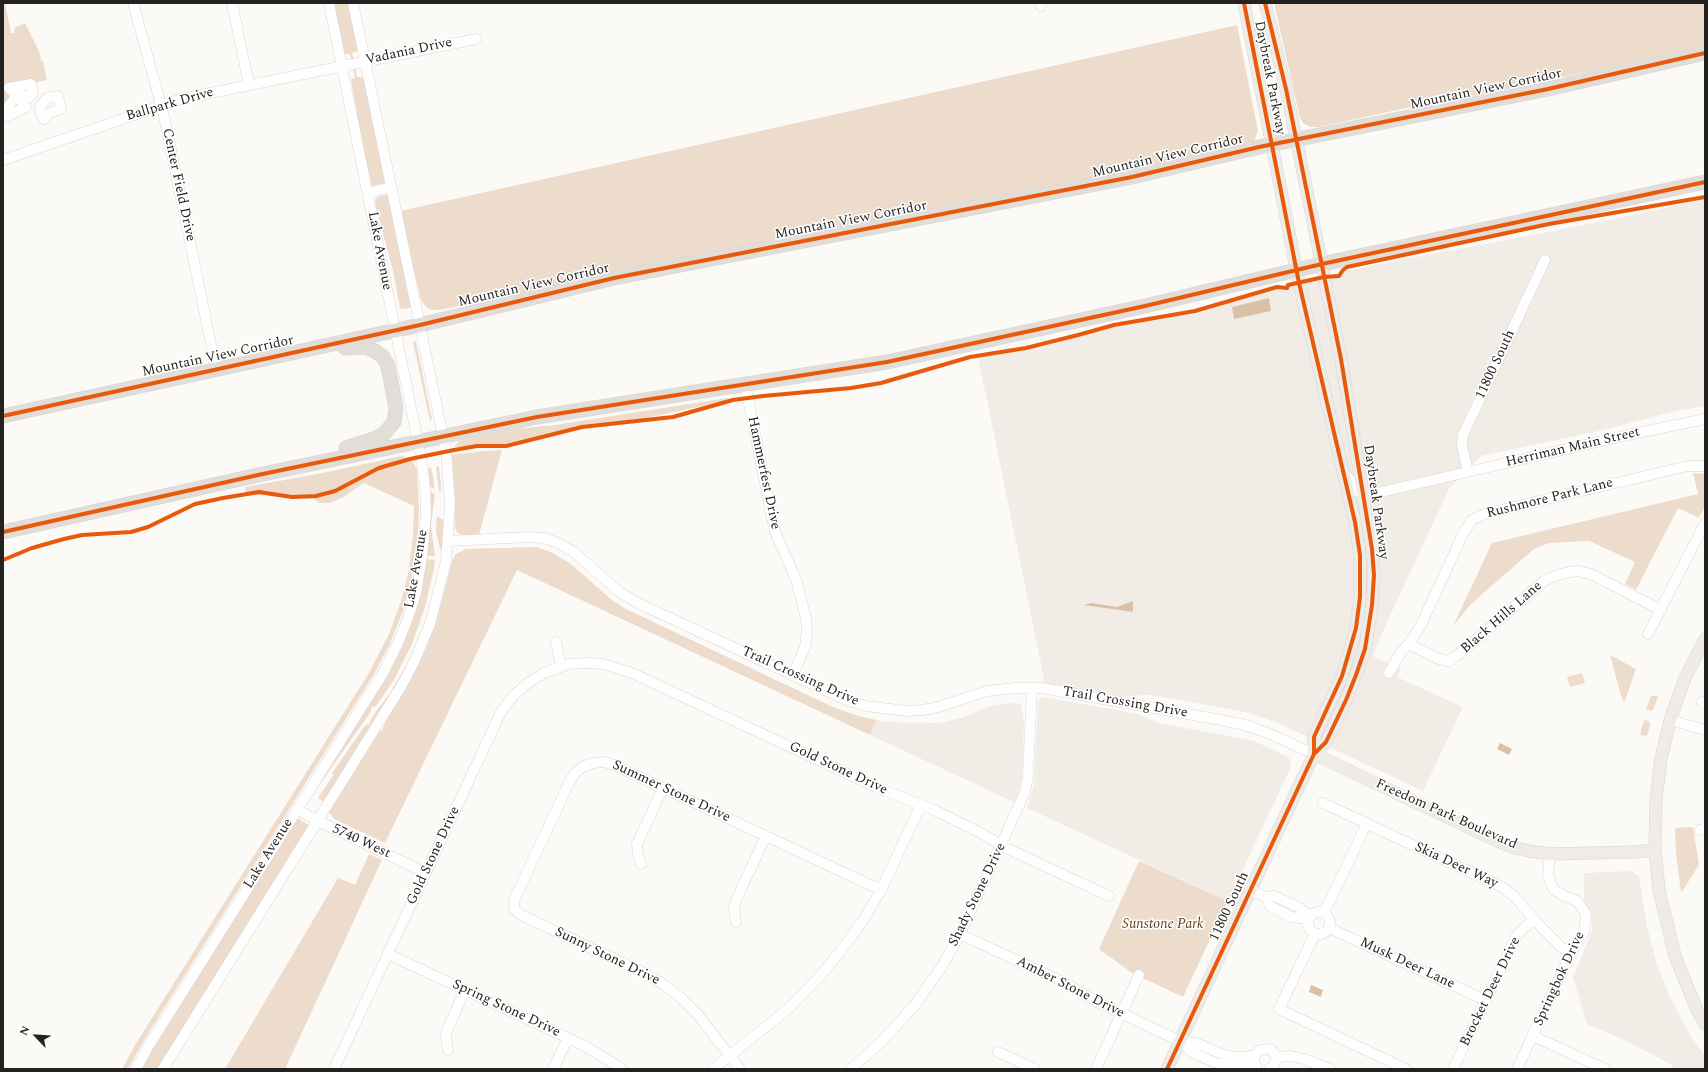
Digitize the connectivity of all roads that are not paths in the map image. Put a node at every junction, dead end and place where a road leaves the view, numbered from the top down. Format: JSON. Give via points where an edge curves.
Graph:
{"nodes":[{"id":1,"x":133,"y":3,"type":"edge"},
{"id":2,"x":232,"y":3,"type":"edge"},
{"id":3,"x":329,"y":3,"type":"edge"},
{"id":4,"x":353,"y":3,"type":"edge"},
{"id":5,"x":1244,"y":3,"type":"edge"},
{"id":6,"x":1265,"y":3,"type":"edge"},
{"id":7,"x":476,"y":39,"type":"dead end"},
{"id":8,"x":1705,"y":53,"type":"edge"},
{"id":9,"x":365,"y":61,"type":"junction"},
{"id":10,"x":342,"y":66,"type":"junction"},
{"id":11,"x":249,"y":85,"type":"junction"},
{"id":12,"x":161,"y":104,"type":"junction"},
{"id":13,"x":1296,"y":140,"type":"junction"},
{"id":14,"x":1272,"y":145,"type":"junction"},
{"id":15,"x":3,"y":160,"type":"edge"},
{"id":16,"x":1705,"y":182,"type":"edge"},
{"id":17,"x":391,"y":187,"type":"junction"},
{"id":18,"x":368,"y":192,"type":"junction"},
{"id":19,"x":1545,"y":260,"type":"dead end"},
{"id":20,"x":1322,"y":264,"type":"junction"},
{"id":21,"x":1297,"y":270,"type":"junction"},
{"id":22,"x":420,"y":325,"type":"junction"},
{"id":23,"x":395,"y":330,"type":"junction"},
{"id":24,"x":216,"y":368,"type":"junction"},
{"id":25,"x":745,"y":384,"type":"junction"},
{"id":26,"x":134,"y":387,"type":"junction"},
{"id":27,"x":3,"y":416,"type":"edge"},
{"id":28,"x":1705,"y":419,"type":"edge"},
{"id":29,"x":443,"y":437,"type":"junction"},
{"id":30,"x":418,"y":441,"type":"junction"},
{"id":31,"x":1705,"y":466,"type":"edge"},
{"id":32,"x":1343,"y":472,"type":"junction"},
{"id":33,"x":1468,"y":472,"type":"junction"},
{"id":34,"x":258,"y":475,"type":"junction"},
{"id":35,"x":1364,"y":496,"type":"junction"},
{"id":36,"x":1349,"y":497,"type":"junction"},
{"id":37,"x":1705,"y":523,"type":"edge"},
{"id":38,"x":3,"y":532,"type":"edge"},
{"id":39,"x":448,"y":541,"type":"junction"},
{"id":40,"x":1372,"y":549,"type":"junction"},
{"id":41,"x":1661,"y":610,"type":"junction"},
{"id":42,"x":1648,"y":634,"type":"dead end"},
{"id":43,"x":1705,"y":639,"type":"edge"},
{"id":44,"x":556,"y":642,"type":"dead end"},
{"id":45,"x":1409,"y":644,"type":"junction"},
{"id":46,"x":561,"y":666,"type":"junction"},
{"id":47,"x":1389,"y":673,"type":"dead end"},
{"id":48,"x":793,"y":674,"type":"junction"},
{"id":49,"x":1032,"y":688,"type":"junction"},
{"id":50,"x":1670,"y":720,"type":"junction"},
{"id":51,"x":1705,"y":730,"type":"edge"},
{"id":52,"x":1314,"y":754,"type":"junction"},
{"id":53,"x":663,"y":788,"type":"junction"},
{"id":54,"x":1324,"y":803,"type":"dead end"},
{"id":55,"x":921,"y":805,"type":"junction"},
{"id":56,"x":297,"y":809,"type":"junction"},
{"id":57,"x":318,"y":821,"type":"junction"},
{"id":58,"x":1367,"y":823,"type":"junction"},
{"id":59,"x":766,"y":836,"type":"junction"},
{"id":60,"x":1002,"y":845,"type":"junction"},
{"id":61,"x":1655,"y":850,"type":"junction"},
{"id":62,"x":1550,"y":854,"type":"junction"},
{"id":63,"x":641,"y":864,"type":"dead end"},
{"id":64,"x":426,"y":872,"type":"junction"},
{"id":65,"x":881,"y":890,"type":"junction"},
{"id":66,"x":1250,"y":890,"type":"junction"},
{"id":67,"x":1109,"y":896,"type":"dead end"},
{"id":68,"x":514,"y":909,"type":"joint"},
{"id":69,"x":1324,"y":913,"type":"junction"},
{"id":70,"x":1310,"y":918,"type":"junction"},
{"id":71,"x":1534,"y":920,"type":"junction"},
{"id":72,"x":736,"y":922,"type":"dead end"},
{"id":73,"x":1329,"y":928,"type":"junction"},
{"id":74,"x":960,"y":934,"type":"junction"},
{"id":75,"x":1315,"y":934,"type":"junction"},
{"id":76,"x":1572,"y":953,"type":"junction"},
{"id":77,"x":388,"y":954,"type":"junction"},
{"id":78,"x":1140,"y":975,"type":"dead end"},
{"id":79,"x":465,"y":990,"type":"junction"},
{"id":80,"x":1485,"y":1000,"type":"junction"},
{"id":81,"x":1122,"y":1014,"type":"junction"},
{"id":82,"x":1705,"y":1024,"type":"edge"},
{"id":83,"x":1533,"y":1036,"type":"junction"},
{"id":84,"x":568,"y":1038,"type":"junction"},
{"id":85,"x":1180,"y":1041,"type":"junction"},
{"id":86,"x":448,"y":1050,"type":"dead end"},
{"id":87,"x":998,"y":1052,"type":"dead end"},
{"id":88,"x":730,"y":1055,"type":"junction"},
{"id":89,"x":1276,"y":1057,"type":"junction"},
{"id":90,"x":1257,"y":1063,"type":"edge"},
{"id":91,"x":136,"y":1069,"type":"edge"},
{"id":92,"x":163,"y":1069,"type":"edge"},
{"id":93,"x":334,"y":1069,"type":"edge"},
{"id":94,"x":553,"y":1069,"type":"edge"},
{"id":95,"x":622,"y":1069,"type":"edge"},
{"id":96,"x":713,"y":1069,"type":"edge"},
{"id":97,"x":740,"y":1069,"type":"edge"},
{"id":98,"x":851,"y":1069,"type":"edge"},
{"id":99,"x":1035,"y":1069,"type":"edge"},
{"id":100,"x":1096,"y":1069,"type":"edge"},
{"id":101,"x":1167,"y":1069,"type":"edge"},
{"id":102,"x":1269,"y":1069,"type":"edge"},
{"id":103,"x":1330,"y":1069,"type":"edge"},
{"id":104,"x":1406,"y":1069,"type":"edge"},
{"id":105,"x":1453,"y":1069,"type":"edge"},
{"id":106,"x":1517,"y":1069,"type":"edge"},
{"id":107,"x":1605,"y":1069,"type":"edge"}],
"edges":[{"from":1,"to":12,"type":"street","name":"Center Field Drive"},
{"from":2,"to":11,"type":"street"},
{"from":3,"to":10,"type":"street","name":"Lake Avenue"},
{"from":4,"to":9,"type":"street","name":"Lake Avenue"},
{"from":5,"to":14,"type":"main road","name":"Daybreak Parkway"},
{"from":6,"to":13,"type":"main road","name":"Daybreak Parkway"},
{"from":7,"to":9,"type":"street","name":"Vadania Drive"},
{"from":8,"to":13,"type":"highway","name":"Mountain View Corridor","via":[[1548,89]]},
{"from":9,"to":10,"type":"street","name":"Vadania Drive"},
{"from":9,"to":17,"type":"street","name":"Lake Avenue"},
{"from":10,"to":11,"type":"street","name":"Ballpark Drive"},
{"from":10,"to":18,"type":"street","name":"Lake Avenue"},
{"from":11,"to":12,"type":"street","name":"Ballpark Drive"},
{"from":12,"to":15,"type":"street","name":"Ballpark Drive"},
{"from":12,"to":24,"type":"street","name":"Center Field Drive"},
{"from":13,"to":14,"type":"highway","name":"Mountain View Corridor"},
{"from":13,"to":20,"type":"main road","name":"Daybreak Parkway"},
{"from":14,"to":21,"type":"main road","name":"Daybreak Parkway"},
{"from":14,"to":22,"type":"highway","name":"Mountain View Corridor","via":[[1132,178],[614,278]]},
{"from":16,"to":20,"type":"highway"},
{"from":17,"to":18,"type":"street"},
{"from":17,"to":22,"type":"street","name":"Lake Avenue"},
{"from":18,"to":23,"type":"street","name":"Lake Avenue"},
{"from":19,"to":33,"type":"street","name":"11800 South","via":[[1463,435],[1462,446]]},
{"from":20,"to":21,"type":"highway"},
{"from":20,"to":35,"type":"main road","name":"Daybreak Parkway"},
{"from":21,"to":25,"type":"highway","via":[[1146,306],[887,362]]},
{"from":21,"to":32,"type":"main road","name":"Daybreak Parkway"},
{"from":22,"to":23,"type":"highway","name":"Mountain View Corridor"},
{"from":22,"to":29,"type":"street","name":"Lake Avenue"},
{"from":23,"to":24,"type":"highway","name":"Mountain View Corridor"},
{"from":23,"to":30,"type":"street","name":"Lake Avenue"},
{"from":24,"to":26,"type":"highway","name":"Mountain View Corridor"},
{"from":25,"to":29,"type":"highway","via":[[536,417]]},
{"from":25,"to":48,"type":"street","name":"Hammerfest Drive","via":[[774,526],[796,579],[806,619],[805,647]]},
{"from":26,"to":27,"type":"highway","name":"Mountain View Corridor"},
{"from":26,"to":34,"type":"highway","via":[[201,380],[354,346],[370,348],[383,357],[388,366],[396,408],[394,422],[388,431],[374,439]]},
{"from":28,"to":33,"type":"street","name":"Herriman Main Street"},
{"from":29,"to":30,"type":"highway"},
{"from":29,"to":39,"type":"street","name":"Lake Avenue","via":[[450,487]]},
{"from":30,"to":34,"type":"highway"},
{"from":30,"to":56,"type":"street","name":"Lake Avenue","via":[[424,473],[426,520],[412,606],[383,673]]},
{"from":31,"to":45,"type":"street","name":"Rushmore Park Lane","via":[[1688,466],[1484,514],[1472,520]]},
{"from":32,"to":35,"type":"street","via":[[1351,480],[1354,488]]},
{"from":32,"to":36,"type":"main road","name":"Daybreak Parkway"},
{"from":33,"to":35,"type":"street","name":"Herriman Main Street"},
{"from":34,"to":38,"type":"highway"},
{"from":35,"to":40,"type":"main road","name":"Daybreak Parkway"},
{"from":36,"to":40,"type":"main road","via":[[1358,504],[1366,543]]},
{"from":36,"to":52,"type":"main road","name":"Daybreak Parkway","via":[[1360,555],[1359,610],[1347,664],[1314,737]]},
{"from":37,"to":41,"type":"street"},
{"from":39,"to":48,"type":"street","name":"Trail Crossing Drive","via":[[537,537],[558,543],[574,552],[630,598]]},
{"from":39,"to":57,"type":"street","name":"Lake Avenue","via":[[434,612],[414,662]]},
{"from":40,"to":52,"type":"main road","name":"Daybreak Parkway","via":[[1372,605],[1361,661],[1326,742]]},
{"from":41,"to":42,"type":"street"},
{"from":41,"to":45,"type":"street","name":"Black Hills Lane","via":[[1591,574],[1577,571],[1560,574],[1544,581],[1449,661],[1438,659]]},
{"from":43,"to":50,"type":"main road"},
{"from":44,"to":46,"type":"street"},
{"from":45,"to":47,"type":"street","name":"Rushmore Park Lane","via":[[1401,652]]},
{"from":46,"to":55,"type":"street","name":"Gold Stone Drive","via":[[594,663],[623,669],[876,787]]},
{"from":46,"to":64,"type":"street","name":"Gold Stone Drive","via":[[528,682],[507,704]]},
{"from":48,"to":49,"type":"street","name":"Trail Crossing Drive","via":[[844,699],[866,706],[907,711],[938,707],[987,691]]},
{"from":49,"to":52,"type":"street","name":"Trail Crossing Drive","via":[[1244,725]]},
{"from":49,"to":60,"type":"street","name":"Shady Stone Drive","via":[[1027,786]]},
{"from":50,"to":51,"type":"street"},
{"from":50,"to":61,"type":"main road","via":[[1657,792]]},
{"from":52,"to":62,"type":"main road","name":"Freedom Park Boulevard","via":[[1495,840],[1529,851]]},
{"from":52,"to":66,"type":"main road","name":"11800 South"},
{"from":53,"to":59,"type":"street","name":"Summer Stone Drive"},
{"from":53,"to":63,"type":"street","via":[[637,844]]},
{"from":53,"to":68,"type":"street","name":"Summer Stone Drive","via":[[609,763],[593,763],[579,769],[570,781],[514,900]]},
{"from":54,"to":58,"type":"street","name":"Skia Deer Way"},
{"from":55,"to":60,"type":"street","name":"Gold Stone Drive"},
{"from":55,"to":65,"type":"street"},
{"from":56,"to":57,"type":"street","name":"5740 West"},
{"from":56,"to":91,"type":"street","name":"Lake Avenue"},
{"from":57,"to":64,"type":"street","name":"5740 West"},
{"from":57,"to":92,"type":"street","name":"Lake Avenue"},
{"from":58,"to":69,"type":"street"},
{"from":58,"to":71,"type":"street","name":"Skia Deer Way","via":[[1502,887],[1514,896]]},
{"from":59,"to":65,"type":"street","name":"Summer Stone Drive"},
{"from":59,"to":72,"type":"street","via":[[736,900]]},
{"from":60,"to":67,"type":"street","name":"Gold Stone Drive"},
{"from":60,"to":74,"type":"street","name":"Shady Stone Drive"},
{"from":61,"to":62,"type":"main road","name":"Freedom Park Boulevard"},
{"from":61,"to":82,"type":"main road","via":[[1659,890],[1675,956]]},
{"from":62,"to":76,"type":"street","name":"Springbok Drive","via":[[1548,874],[1553,889],[1577,901],[1586,914],[1584,932]]},
{"from":64,"to":77,"type":"street","name":"Gold Stone Drive"},
{"from":65,"to":88,"type":"street","via":[[854,934],[821,975],[787,1010]]},
{"from":66,"to":70,"type":"street","via":[[1266,897],[1270,906],[1291,916]]},
{"from":66,"to":85,"type":"main road","name":"11800 South"},
{"from":68,"to":88,"type":"street","name":"Sunny Stone Drive","via":[[520,915],[663,984],[690,1007]]},
{"from":69,"to":70,"type":"street","via":[[1317,912]]},
{"from":69,"to":73,"type":"street","via":[[1330,921]]},
{"from":70,"to":75,"type":"street","via":[[1308,926]]},
{"from":71,"to":76,"type":"street","name":"Skia Deer Way","via":[[1561,947]]},
{"from":71,"to":80,"type":"street","name":"Brocket Deer Drive","via":[[1517,935]]},
{"from":73,"to":75,"type":"street","via":[[1322,934]]},
{"from":73,"to":80,"type":"street","name":"Musk Deer Lane"},
{"from":74,"to":81,"type":"street","name":"Amber Stone Drive","via":[[1065,983],[1092,1000]]},
{"from":74,"to":98,"type":"street","name":"Shady Stone Drive","via":[[943,965],[914,1006],[882,1042]]},
{"from":75,"to":104,"type":"street","via":[[1279,1009]]},
{"from":76,"to":83,"type":"street","name":"Springbok Drive"},
{"from":77,"to":79,"type":"street","name":"Spring Stone Drive"},
{"from":77,"to":93,"type":"street","name":"Gold Stone Drive"},
{"from":78,"to":81,"type":"street"},
{"from":79,"to":84,"type":"street","name":"Spring Stone Drive"},
{"from":79,"to":86,"type":"street","via":[[447,1030]]},
{"from":80,"to":105,"type":"street","name":"Brocket Deer Drive"},
{"from":81,"to":85,"type":"street","name":"Amber Stone Drive"},
{"from":81,"to":100,"type":"street"},
{"from":83,"to":106,"type":"street","name":"Springbok Drive"},
{"from":83,"to":107,"type":"street"},
{"from":84,"to":94,"type":"street"},
{"from":84,"to":95,"type":"street","name":"Spring Stone Drive","via":[[597,1052]]},
{"from":85,"to":90,"type":"street","name":"Amber Stone Drive","via":[[1192,1052],[1213,1062],[1232,1066]]},
{"from":85,"to":101,"type":"main road","name":"11800 South"},
{"from":87,"to":99,"type":"street"},
{"from":88,"to":96,"type":"street"},
{"from":88,"to":97,"type":"street","name":"Sunny Stone Drive"},
{"from":89,"to":90,"type":"street","name":"Amber Stone Drive","via":[[1273,1051],[1266,1048],[1260,1050]]},
{"from":89,"to":102,"type":"street","via":[[1275,1064]]},
{"from":89,"to":103,"type":"street","via":[[1304,1059]]}]}
